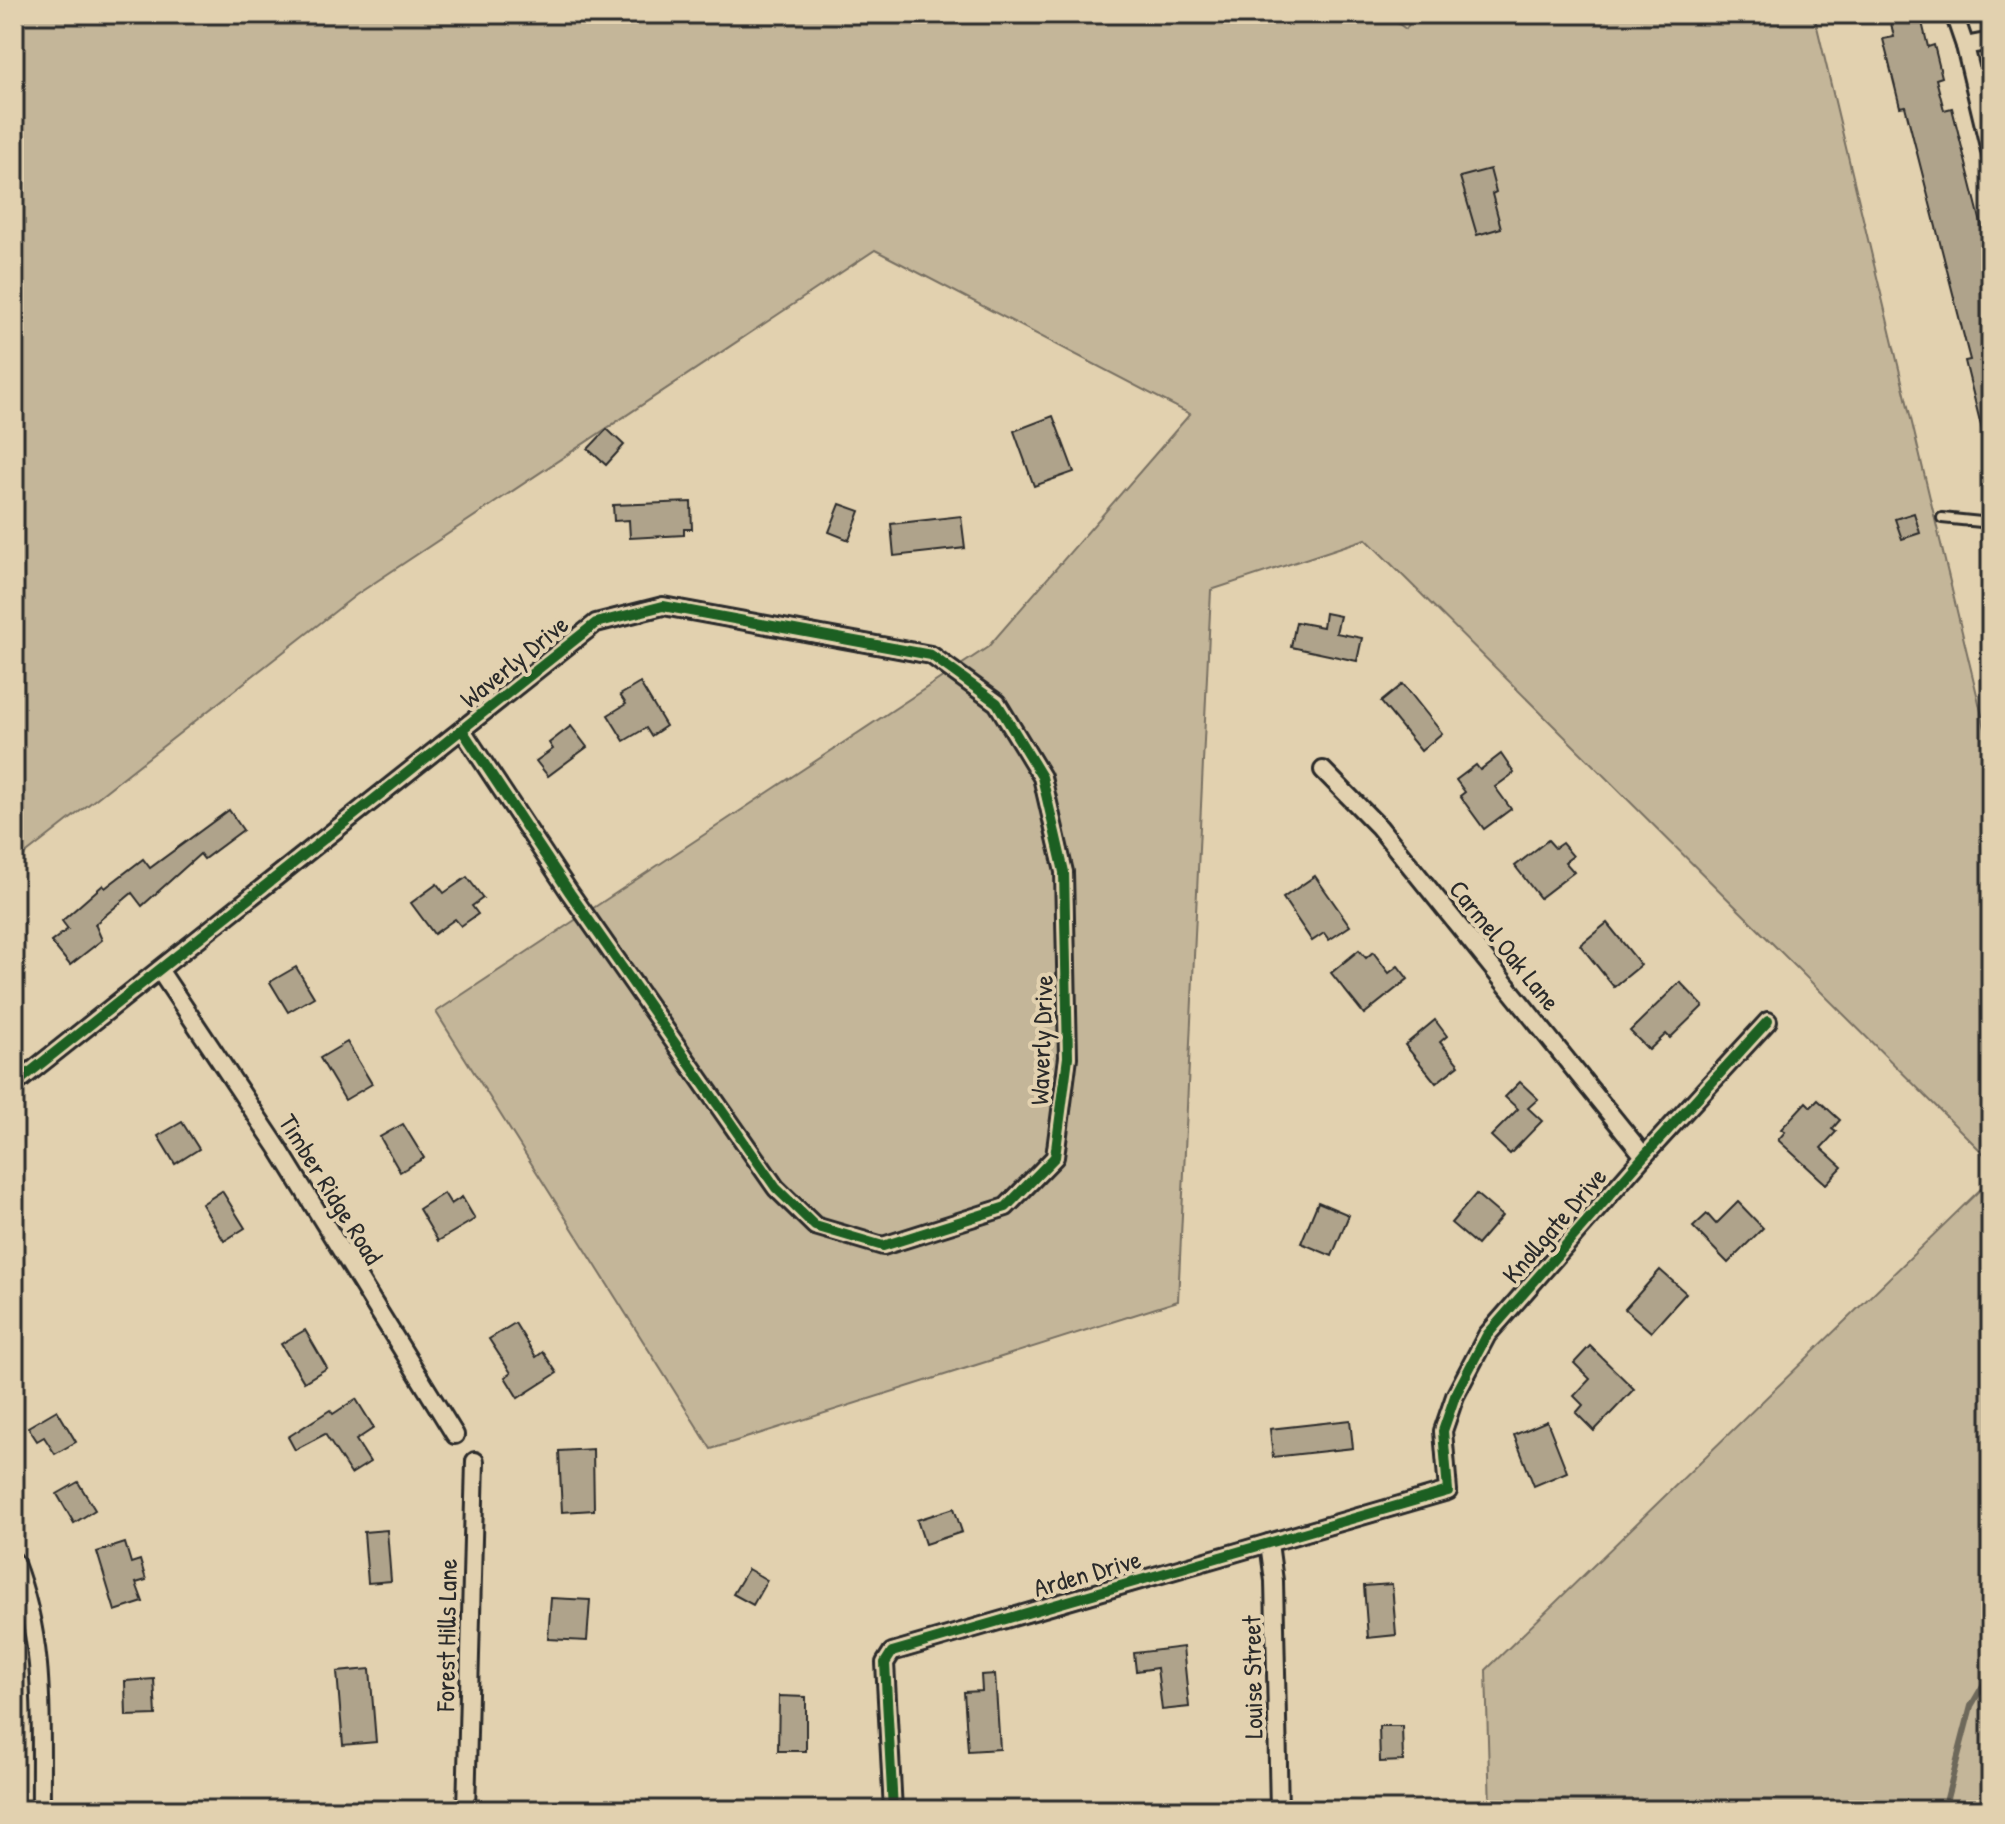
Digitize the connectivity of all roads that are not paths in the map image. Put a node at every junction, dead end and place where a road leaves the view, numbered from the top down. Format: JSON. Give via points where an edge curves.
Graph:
{"nodes":[{"id":1,"x":1954,"y":14,"type":"edge"},
{"id":2,"x":1991,"y":41,"type":"edge"},
{"id":3,"x":1965,"y":46,"type":"junction"},
{"id":4,"x":1991,"y":155,"type":"edge"},
{"id":5,"x":1942,"y":518,"type":"dead end"},
{"id":6,"x":1991,"y":523,"type":"edge"},
{"id":7,"x":462,"y":730,"type":"junction"},
{"id":8,"x":1323,"y":770,"type":"dead end"},
{"id":9,"x":160,"y":971,"type":"junction"},
{"id":10,"x":1768,"y":1021,"type":"dead end"},
{"id":11,"x":14,"y":1085,"type":"edge"},
{"id":12,"x":1644,"y":1156,"type":"junction"},
{"id":13,"x":455,"y":1435,"type":"dead end"},
{"id":14,"x":475,"y":1461,"type":"dead end"},
{"id":15,"x":1448,"y":1491,"type":"joint"},
{"id":16,"x":1269,"y":1543,"type":"junction"},
{"id":17,"x":14,"y":1561,"type":"edge"},
{"id":18,"x":41,"y":1810,"type":"edge"},
{"id":19,"x":466,"y":1810,"type":"edge"},
{"id":20,"x":893,"y":1810,"type":"edge"},
{"id":21,"x":1279,"y":1810,"type":"edge"}],
"edges":[{"from":1,"to":3,"type":"street"},
{"from":2,"to":3,"type":"street"},
{"from":3,"to":4,"type":"street"},
{"from":5,"to":6,"type":"lane"},
{"from":7,"to":7,"type":"street","name":"Waverly Drive","via":[[596,623],[663,606],[931,655],[997,703],[1042,777],[1064,872],[1068,1057],[1055,1157],[1006,1207],[883,1246],[815,1226],[776,1188]]},
{"from":7,"to":9,"type":"street","name":"Waverly Drive"},
{"from":8,"to":12,"type":"street","name":"Carmel Oak Lane","via":[[1379,827]]},
{"from":9,"to":11,"type":"street","name":"Waverly Drive"},
{"from":9,"to":13,"type":"street","name":"Timber Ridge Road","via":[[278,1148]]},
{"from":10,"to":12,"type":"street","name":"Knollgate Drive"},
{"from":12,"to":15,"type":"street","name":"Knollgate Drive","via":[[1487,1335],[1443,1431]]},
{"from":14,"to":19,"type":"street","name":"Forest Hills Lane"},
{"from":15,"to":16,"type":"street","name":"Arden Drive"},
{"from":16,"to":20,"type":"street","name":"Arden Drive","via":[[887,1655]]},
{"from":16,"to":21,"type":"street","name":"Louise Street"},
{"from":17,"to":18,"type":"street","via":[[37,1634]]}]}
